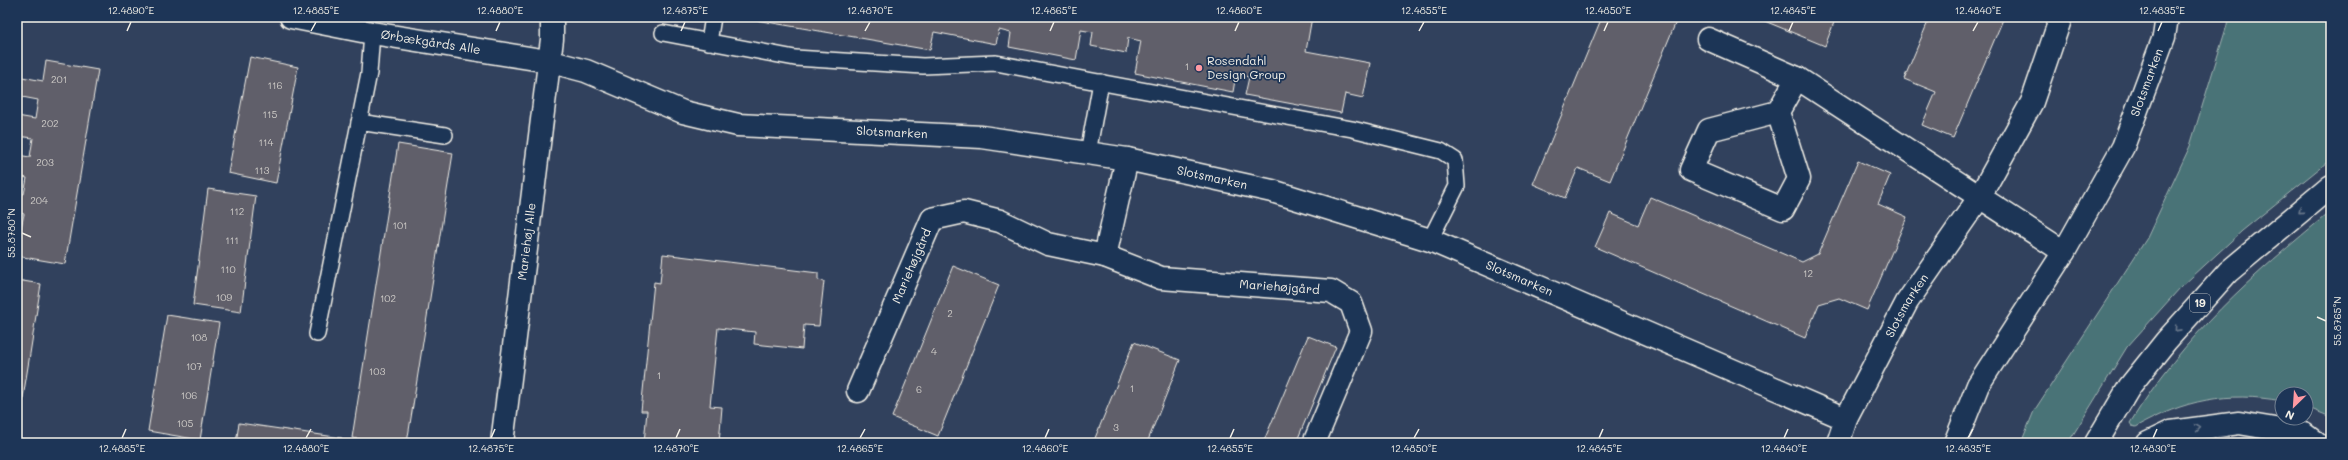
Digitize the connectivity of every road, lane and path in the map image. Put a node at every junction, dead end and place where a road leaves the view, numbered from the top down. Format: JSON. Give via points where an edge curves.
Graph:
{"nodes":[{"id":1,"x":291,"y":17,"type":"edge"},
{"id":2,"x":552,"y":17,"type":"edge"},
{"id":3,"x":562,"y":17,"type":"edge"},
{"id":4,"x":713,"y":17,"type":"edge"},
{"id":5,"x":2061,"y":17,"type":"edge"},
{"id":6,"x":2167,"y":17,"type":"edge"},
{"id":7,"x":349,"y":22,"type":"edge"},
{"id":8,"x":372,"y":33,"type":"junction"},
{"id":9,"x":663,"y":33,"type":"dead end"},
{"id":10,"x":1708,"y":38,"type":"dead end"},
{"id":11,"x":552,"y":40,"type":"junction"},
{"id":12,"x":709,"y":42,"type":"junction"},
{"id":13,"x":548,"y":61,"type":"junction"},
{"id":14,"x":1797,"y":78,"type":"junction"},
{"id":15,"x":1101,"y":82,"type":"junction"},
{"id":16,"x":1778,"y":112,"type":"junction"},
{"id":17,"x":359,"y":122,"type":"junction"},
{"id":18,"x":445,"y":135,"type":"dead end"},
{"id":19,"x":1088,"y":153,"type":"junction"},
{"id":20,"x":1127,"y":159,"type":"junction"},
{"id":21,"x":2331,"y":186,"type":"edge"},
{"id":22,"x":1979,"y":198,"type":"junction"},
{"id":23,"x":1430,"y":240,"type":"junction"},
{"id":24,"x":2064,"y":252,"type":"junction"},
{"id":25,"x":1105,"y":256,"type":"junction"},
{"id":26,"x":317,"y":334,"type":"dead end"},
{"id":27,"x":858,"y":391,"type":"dead end"},
{"id":28,"x":1846,"y":419,"type":"junction"},
{"id":29,"x":502,"y":443,"type":"edge"},
{"id":30,"x":1314,"y":443,"type":"edge"},
{"id":31,"x":1838,"y":443,"type":"edge"},
{"id":32,"x":1955,"y":443,"type":"edge"},
{"id":33,"x":2096,"y":443,"type":"edge"},
{"id":34,"x":2148,"y":443,"type":"edge"},
{"id":35,"x":2316,"y":443,"type":"edge"}],
"edges":[{"from":1,"to":7,"type":"main road","name":"Ørbækgårds Alle"},
{"from":2,"to":11,"type":"main road","name":"Mariehøj Alle"},
{"from":3,"to":11,"type":"main road","name":"Mariehøj Alle"},
{"from":4,"to":12,"type":"lane"},
{"from":5,"to":22,"type":"main road","name":"Slotsmarken","via":[[2032,102]]},
{"from":6,"to":24,"type":"main road","name":"Slotsmarken","via":[[2164,37],[2123,147]]},
{"from":7,"to":8,"type":"main road","name":"Ørbækgårds Alle"},
{"from":8,"to":13,"type":"main road","name":"Ørbækgårds Alle"},
{"from":8,"to":17,"type":"lane","via":[[369,73]]},
{"from":9,"to":12,"type":"lane"},
{"from":10,"to":14,"type":"main road"},
{"from":11,"to":13,"type":"main road","name":"Mariehøj Alle"},
{"from":12,"to":15,"type":"lane","via":[[795,58],[923,66],[996,63]]},
{"from":13,"to":19,"type":"main road","name":"Slotsmarken","via":[[586,71],[683,112],[738,125],[982,138]]},
{"from":13,"to":29,"type":"main road","name":"Mariehøj Alle"},
{"from":14,"to":16,"type":"main road"},
{"from":14,"to":22,"type":"main road"},
{"from":15,"to":19,"type":"lane"},
{"from":15,"to":23,"type":"lane","via":[[1352,129],[1441,151],[1455,160],[1457,186]]},
{"from":16,"to":16,"type":"main road","via":[[1709,130],[1691,170],[1783,209],[1799,179]]},
{"from":17,"to":18,"type":"lane"},
{"from":17,"to":26,"type":"lane"},
{"from":19,"to":20,"type":"main road","name":"Slotsmarken"},
{"from":20,"to":23,"type":"main road","name":"Slotsmarken","via":[[1272,191]]},
{"from":20,"to":25,"type":"main road"},
{"from":21,"to":33,"type":"main road","number":"19","one_way":true,"via":[[2228,272],[2166,341],[2130,386]]},
{"from":22,"to":24,"type":"main road"},
{"from":22,"to":28,"type":"main road","name":"Slotsmarken","via":[[1907,302]]},
{"from":23,"to":28,"type":"main road","name":"Slotsmarken"},
{"from":24,"to":32,"type":"main road","name":"Slotsmarken","via":[[1978,385]]},
{"from":25,"to":27,"type":"main road","name":"Mariehøjgård","via":[[1048,244],[1000,221],[964,212],[932,219]]},
{"from":25,"to":30,"type":"main road","name":"Mariehøjgård","via":[[1161,278],[1331,291],[1351,303],[1361,331]]},
{"from":28,"to":31,"type":"main road","name":"Slotsmarken"},
{"from":34,"to":35,"type":"main road","one_way":true,"via":[[2171,432],[2238,422],[2304,434]]}]}
